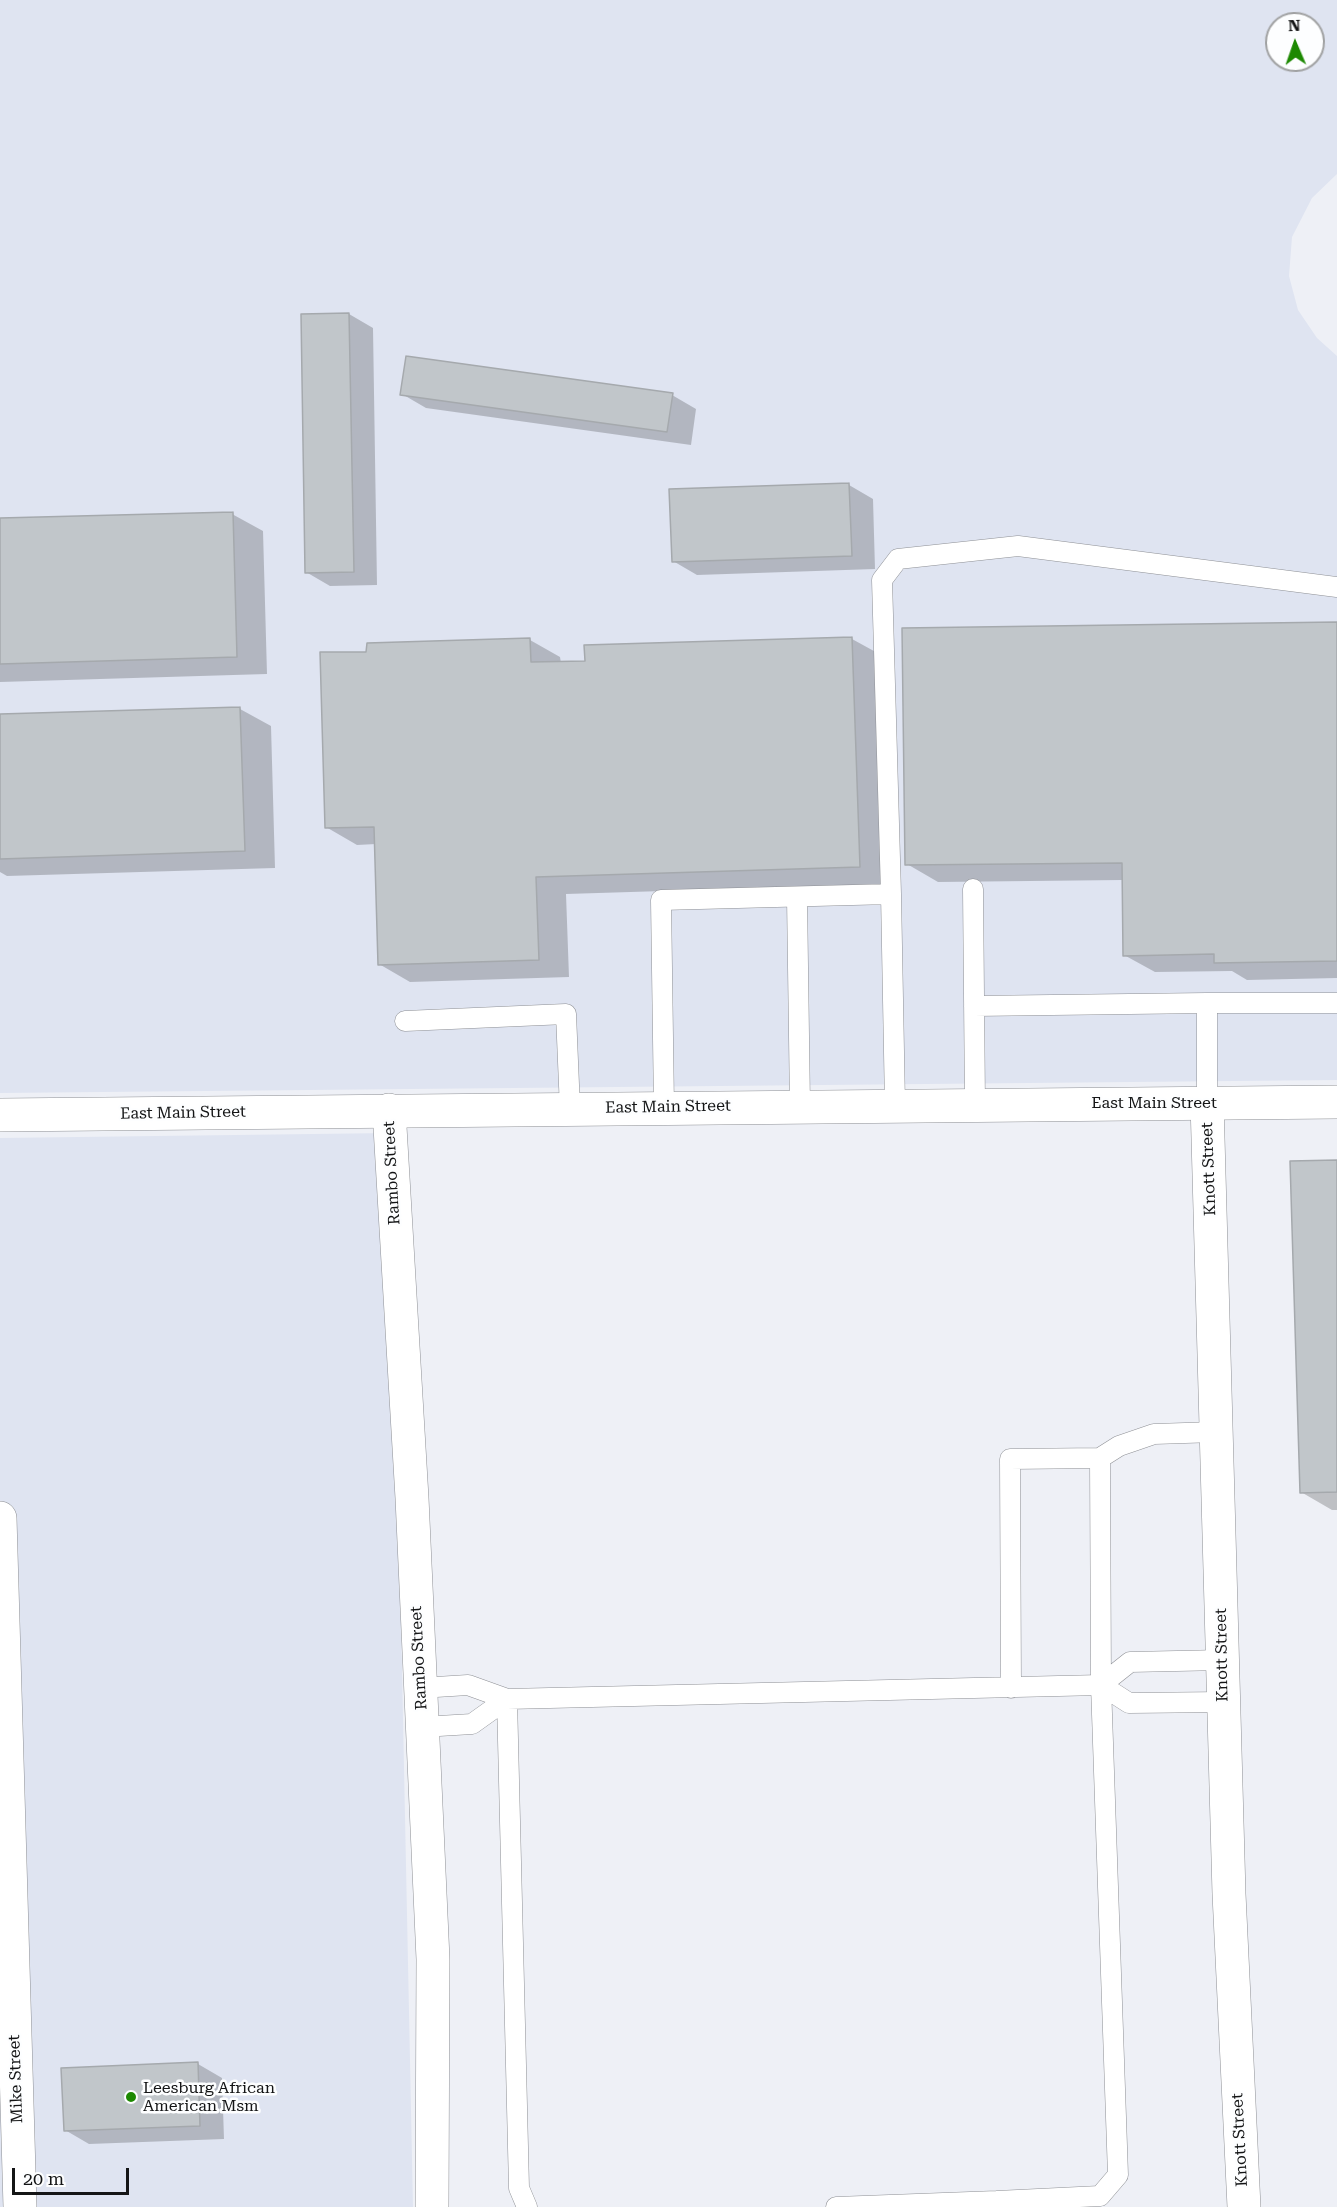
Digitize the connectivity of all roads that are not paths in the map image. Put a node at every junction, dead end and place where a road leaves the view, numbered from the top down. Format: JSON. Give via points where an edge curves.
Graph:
{"nodes":[{"id":1,"x":1337,"y":587,"type":"edge"},
{"id":2,"x":973,"y":889,"type":"dead end"},
{"id":3,"x":891,"y":894,"type":"junction"},
{"id":4,"x":797,"y":897,"type":"junction"},
{"id":5,"x":1207,"y":1003,"type":"junction"},
{"id":6,"x":1337,"y":1003,"type":"edge"},
{"id":7,"x":974,"y":1005,"type":"junction"},
{"id":8,"x":405,"y":1021,"type":"dead end"},
{"id":9,"x":1207,"y":1102,"type":"junction"},
{"id":10,"x":1337,"y":1102,"type":"edge"},
{"id":11,"x":975,"y":1104,"type":"junction"},
{"id":12,"x":895,"y":1105,"type":"junction"},
{"id":13,"x":800,"y":1106,"type":"junction"},
{"id":14,"x":664,"y":1107,"type":"junction"},
{"id":15,"x":570,"y":1108,"type":"junction"},
{"id":16,"x":389,"y":1110,"type":"junction"},
{"id":17,"x":0,"y":1115,"type":"edge"},
{"id":18,"x":1216,"y":1432,"type":"junction"},
{"id":19,"x":1100,"y":1458,"type":"junction"},
{"id":20,"x":0,"y":1518,"type":"edge"},
{"id":21,"x":1222,"y":1660,"type":"junction"},
{"id":22,"x":1101,"y":1685,"type":"junction"},
{"id":23,"x":420,"y":1688,"type":"junction"},
{"id":24,"x":1011,"y":1688,"type":"junction"},
{"id":25,"x":507,"y":1699,"type":"junction"},
{"id":26,"x":1224,"y":1702,"type":"junction"},
{"id":27,"x":422,"y":1727,"type":"junction"},
{"id":28,"x":7,"y":2002,"type":"edge"},
{"id":29,"x":997,"y":2204,"type":"edge"},
{"id":30,"x":20,"y":2207,"type":"edge"},
{"id":31,"x":432,"y":2207,"type":"edge"},
{"id":32,"x":527,"y":2207,"type":"edge"},
{"id":33,"x":836,"y":2207,"type":"edge"},
{"id":34,"x":1244,"y":2207,"type":"edge"}],
"edges":[{"from":1,"to":3,"type":"lane","via":[[1018,546],[898,559],[882,580]]},
{"from":2,"to":7,"type":"lane"},
{"from":3,"to":4,"type":"lane"},
{"from":3,"to":12,"type":"lane"},
{"from":4,"to":13,"type":"lane"},
{"from":4,"to":14,"type":"lane","via":[[661,900]]},
{"from":5,"to":6,"type":"lane"},
{"from":5,"to":7,"type":"lane"},
{"from":5,"to":9,"type":"lane"},
{"from":7,"to":11,"type":"lane"},
{"from":8,"to":15,"type":"lane","via":[[567,1014]]},
{"from":9,"to":10,"type":"street","name":"East Main Street"},
{"from":9,"to":11,"type":"street","name":"East Main Street"},
{"from":9,"to":18,"type":"street","name":"Knott Street"},
{"from":11,"to":12,"type":"street","name":"East Main Street"},
{"from":12,"to":13,"type":"street","name":"East Main Street"},
{"from":13,"to":14,"type":"street","name":"East Main Street"},
{"from":14,"to":15,"type":"street","name":"East Main Street"},
{"from":15,"to":16,"type":"street","name":"East Main Street"},
{"from":16,"to":17,"type":"street","name":"East Main Street"},
{"from":16,"to":23,"type":"street","name":"Rambo Street"},
{"from":18,"to":19,"type":"lane","via":[[1154,1434],[1119,1446]]},
{"from":18,"to":21,"type":"street","name":"Knott Street"},
{"from":19,"to":22,"type":"lane"},
{"from":19,"to":24,"type":"lane","via":[[1010,1459]]},
{"from":20,"to":28,"type":"street","name":"Mike Street"},
{"from":21,"to":22,"type":"lane","via":[[1130,1662]]},
{"from":21,"to":26,"type":"street","name":"Knott Street"},
{"from":22,"to":24,"type":"lane"},
{"from":22,"to":26,"type":"lane","via":[[1129,1702]]},
{"from":22,"to":29,"type":"lane","via":[[1118,2175],[1100,2196]]},
{"from":23,"to":25,"type":"lane","via":[[468,1685]]},
{"from":23,"to":27,"type":"street","name":"Rambo Street"},
{"from":24,"to":25,"type":"lane"},
{"from":25,"to":27,"type":"lane","via":[[472,1724]]},
{"from":25,"to":32,"type":"lane","via":[[519,2188]]},
{"from":26,"to":34,"type":"street","name":"Knott Street"},
{"from":27,"to":31,"type":"street","name":"Rambo Street","via":[[433,1959]]},
{"from":28,"to":30,"type":"street","name":"Mike Street"},
{"from":29,"to":33,"type":"lane"}]}
